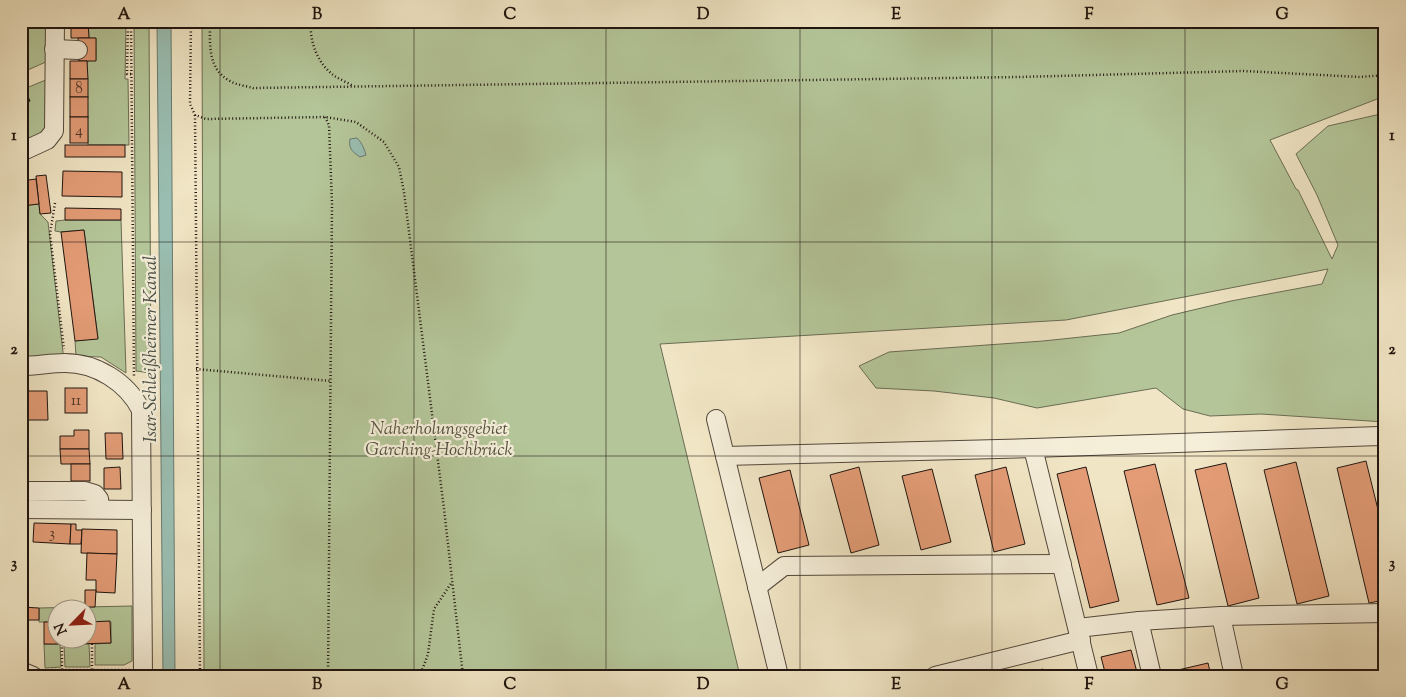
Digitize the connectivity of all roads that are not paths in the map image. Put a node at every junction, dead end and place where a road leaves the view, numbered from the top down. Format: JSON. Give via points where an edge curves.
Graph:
{"nodes":[{"id":1,"x":55,"y":21,"type":"edge"},
{"id":2,"x":54,"y":49,"type":"junction"},
{"id":3,"x":78,"y":50,"type":"dead end"},
{"id":4,"x":21,"y":152,"type":"edge"},
{"id":5,"x":21,"y":366,"type":"edge"},
{"id":6,"x":716,"y":419,"type":"dead end"},
{"id":7,"x":1385,"y":439,"type":"edge"},
{"id":8,"x":1034,"y":448,"type":"junction"},
{"id":9,"x":725,"y":456,"type":"junction"},
{"id":10,"x":21,"y":491,"type":"edge"},
{"id":11,"x":21,"y":509,"type":"edge"},
{"id":12,"x":100,"y":509,"type":"junction"},
{"id":13,"x":142,"y":510,"type":"junction"},
{"id":14,"x":1062,"y":564,"type":"junction"},
{"id":15,"x":757,"y":587,"type":"junction"},
{"id":16,"x":1385,"y":613,"type":"edge"},
{"id":17,"x":1221,"y":616,"type":"junction"},
{"id":18,"x":1139,"y":620,"type":"junction"},
{"id":19,"x":1079,"y":634,"type":"junction"},
{"id":20,"x":21,"y":671,"type":"edge"},
{"id":21,"x":143,"y":673,"type":"edge"},
{"id":22,"x":39,"y":674,"type":"edge"},
{"id":23,"x":779,"y":676,"type":"edge"},
{"id":24,"x":935,"y":676,"type":"edge"},
{"id":25,"x":1089,"y":676,"type":"edge"},
{"id":26,"x":1152,"y":676,"type":"edge"},
{"id":27,"x":1234,"y":676,"type":"edge"}],
"edges":[{"from":1,"to":2,"type":"street"},
{"from":2,"to":3,"type":"street"},
{"from":2,"to":4,"type":"street","via":[[54,131],[47,140]]},
{"from":5,"to":13,"type":"street","via":[[83,365],[104,372],[135,397],[141,410]]},
{"from":6,"to":9,"type":"street"},
{"from":7,"to":8,"type":"street","via":[[1379,436]]},
{"from":8,"to":9,"type":"street"},
{"from":8,"to":14,"type":"street"},
{"from":9,"to":15,"type":"street"},
{"from":10,"to":12,"type":"street","via":[[96,494]]},
{"from":11,"to":12,"type":"street"},
{"from":12,"to":13,"type":"street"},
{"from":13,"to":21,"type":"street"},
{"from":14,"to":15,"type":"street","via":[[784,566]]},
{"from":14,"to":19,"type":"street"},
{"from":15,"to":23,"type":"street"},
{"from":16,"to":17,"type":"street"},
{"from":17,"to":18,"type":"street"},
{"from":17,"to":27,"type":"street"},
{"from":18,"to":19,"type":"street"},
{"from":18,"to":26,"type":"street"},
{"from":19,"to":24,"type":"street"},
{"from":19,"to":25,"type":"street"},
{"from":20,"to":22,"type":"street"}]}
